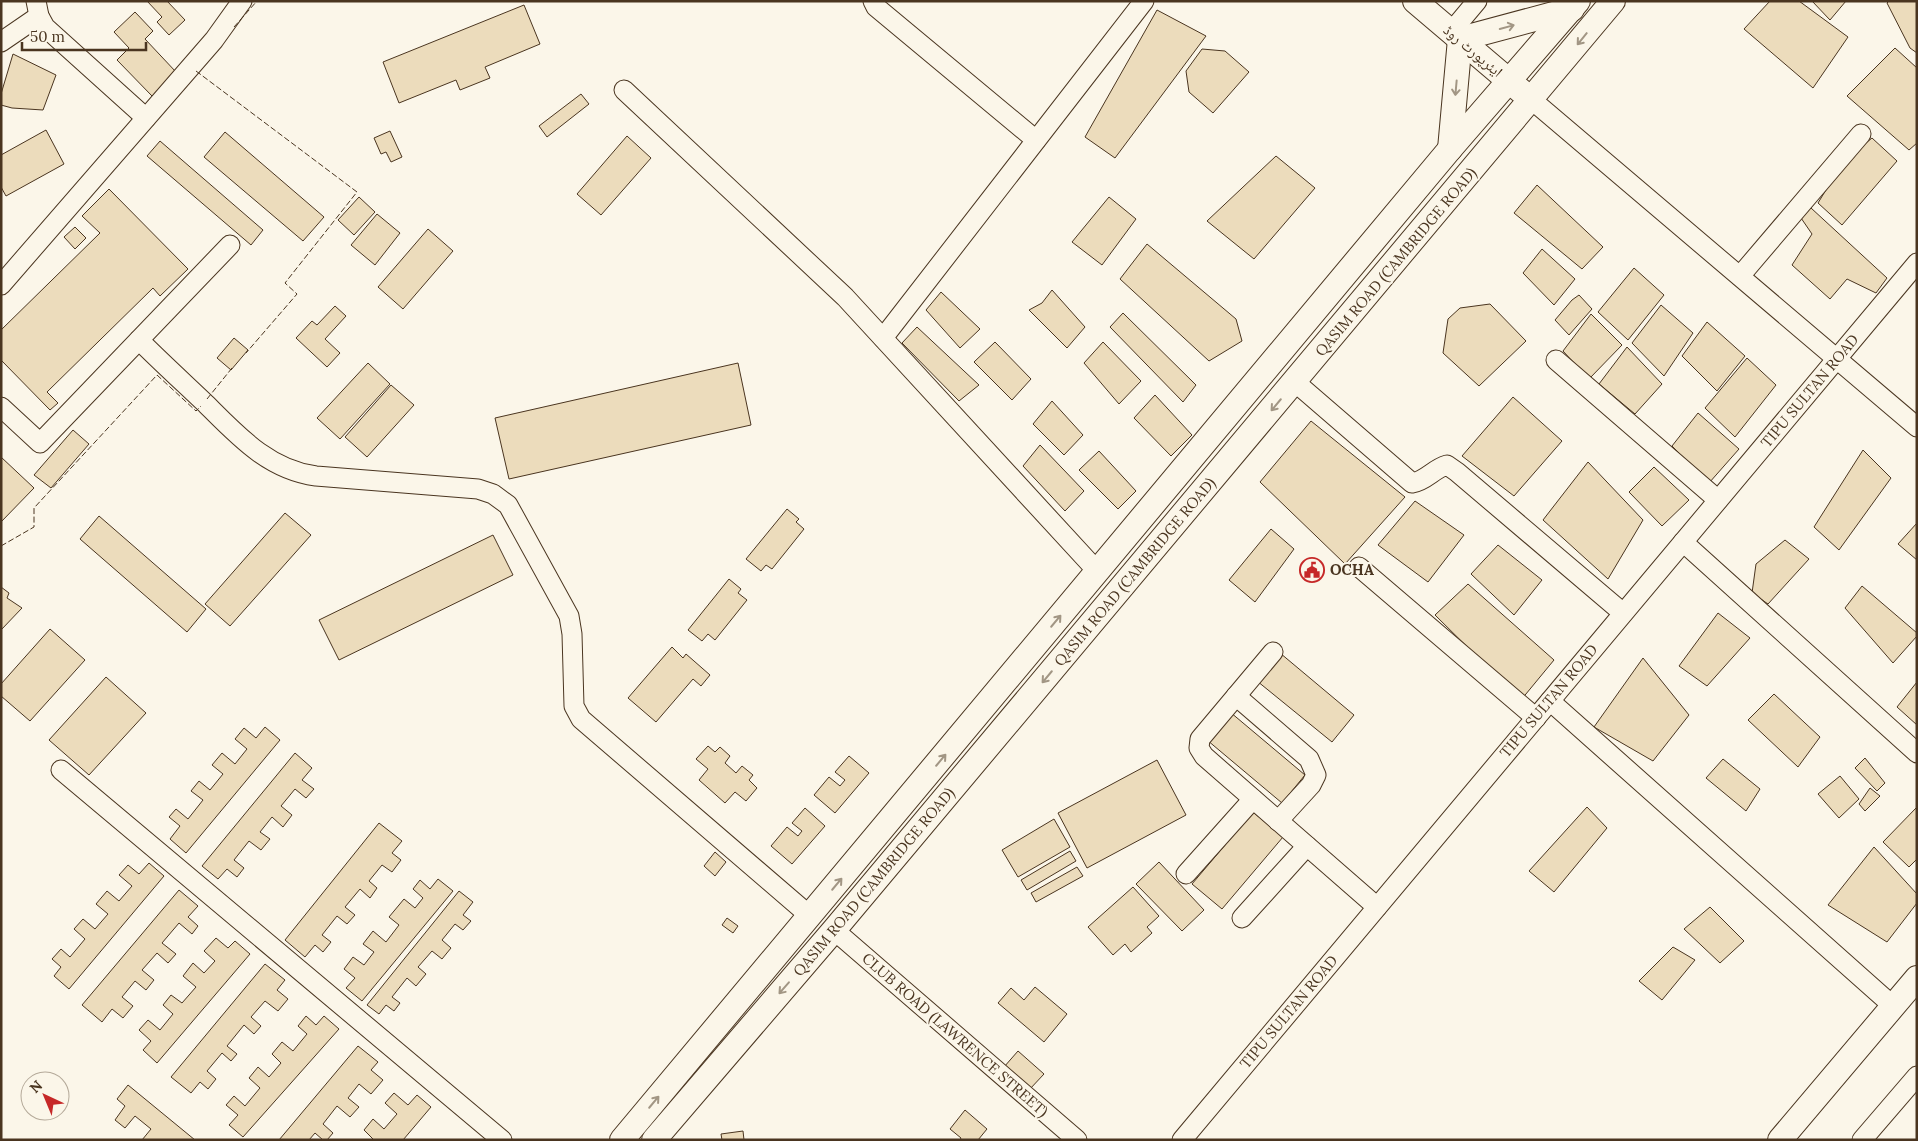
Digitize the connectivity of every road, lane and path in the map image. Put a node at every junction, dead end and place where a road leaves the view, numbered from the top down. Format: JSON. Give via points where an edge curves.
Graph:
{"nodes":[{"id":1,"x":242,"y":1,"type":"edge"},
{"id":2,"x":873,"y":1,"type":"edge"},
{"id":3,"x":1415,"y":1,"type":"edge"},
{"id":4,"x":1477,"y":1,"type":"edge"},
{"id":5,"x":1613,"y":1,"type":"edge"},
{"id":6,"x":1134,"y":5,"type":"edge"},
{"id":7,"x":1575,"y":5,"type":"edge"},
{"id":8,"x":37,"y":9,"type":"edge"},
{"id":9,"x":1456,"y":36,"type":"junction"},
{"id":10,"x":1,"y":42,"type":"edge"},
{"id":11,"x":1509,"y":81,"type":"junction"},
{"id":12,"x":624,"y":90,"type":"dead end"},
{"id":13,"x":1532,"y":100,"type":"junction"},
{"id":14,"x":146,"y":118,"type":"junction"},
{"id":15,"x":1861,"y":134,"type":"dead end"},
{"id":16,"x":1036,"y":140,"type":"junction"},
{"id":17,"x":1450,"y":149,"type":"junction"},
{"id":18,"x":230,"y":245,"type":"dead end"},
{"id":19,"x":1917,"y":263,"type":"edge"},
{"id":20,"x":1740,"y":276,"type":"junction"},
{"id":21,"x":1,"y":285,"type":"edge"},
{"id":22,"x":883,"y":338,"type":"junction"},
{"id":23,"x":139,"y":340,"type":"junction"},
{"id":24,"x":1837,"y":359,"type":"junction"},
{"id":25,"x":1556,"y":360,"type":"dead end"},
{"id":26,"x":1295,"y":382,"type":"junction"},
{"id":27,"x":1,"y":407,"type":"edge"},
{"id":28,"x":1917,"y":427,"type":"edge"},
{"id":29,"x":1718,"y":500,"type":"junction"},
{"id":30,"x":1683,"y":542,"type":"junction"},
{"id":31,"x":1359,"y":567,"type":"dead end"},
{"id":32,"x":1098,"y":572,"type":"junction"},
{"id":33,"x":1623,"y":613,"type":"junction"},
{"id":34,"x":1272,"y":652,"type":"dead end"},
{"id":35,"x":1236,"y":696,"type":"junction"},
{"id":36,"x":1550,"y":700,"type":"junction"},
{"id":37,"x":1536,"y":718,"type":"junction"},
{"id":38,"x":1917,"y":753,"type":"edge"},
{"id":39,"x":61,"y":770,"type":"dead end"},
{"id":40,"x":1253,"y":799,"type":"junction"},
{"id":41,"x":1278,"y":821,"type":"junction"},
{"id":42,"x":1307,"y":846,"type":"junction"},
{"id":43,"x":1186,"y":874,"type":"dead end"},
{"id":44,"x":1377,"y":907,"type":"junction"},
{"id":45,"x":810,"y":916,"type":"junction"},
{"id":46,"x":1242,"y":918,"type":"dead end"},
{"id":47,"x":834,"y":930,"type":"junction"},
{"id":48,"x":1917,"y":978,"type":"edge"},
{"id":49,"x":1893,"y":1006,"type":"junction"},
{"id":50,"x":1917,"y":1076,"type":"edge"},
{"id":51,"x":502,"y":1140,"type":"edge"},
{"id":52,"x":622,"y":1140,"type":"edge"},
{"id":53,"x":654,"y":1140,"type":"edge"},
{"id":54,"x":1077,"y":1140,"type":"edge"},
{"id":55,"x":1182,"y":1140,"type":"edge"},
{"id":56,"x":1780,"y":1140,"type":"edge"},
{"id":57,"x":1862,"y":1140,"type":"edge"}],
"edges":[{"from":1,"to":14,"type":"street","via":[[214,40]]},
{"from":2,"to":16,"type":"street","via":[[876,7]]},
{"from":3,"to":9,"type":"main road","name":"ایئرپورٹ روڈ"},
{"from":4,"to":9,"type":"street"},
{"from":5,"to":13,"type":"main road","name":"QASIM ROAD (CAMBRIDGE ROAD)","one_way":true},
{"from":6,"to":16,"type":"street"},
{"from":9,"to":7,"type":"main road","one_way":true},
{"from":7,"to":11,"type":"main road","name":"QASIM ROAD (CAMBRIDGE ROAD)"},
{"from":8,"to":10,"type":"street"},
{"from":8,"to":14,"type":"street","via":[[45,27]]},
{"from":9,"to":11,"type":"main road","name":"ایئرپورٹ روڈ"},
{"from":9,"to":17,"type":"main road","one_way":true},
{"from":11,"to":13,"type":"main road","name":"ایئرپورٹ روڈ"},
{"from":11,"to":17,"type":"main road","name":"QASIM ROAD (CAMBRIDGE ROAD)"},
{"from":12,"to":22,"type":"street","via":[[845,297]]},
{"from":13,"to":20,"type":"street"},
{"from":13,"to":26,"type":"main road","name":"QASIM ROAD (CAMBRIDGE ROAD)"},
{"from":14,"to":21,"type":"street"},
{"from":15,"to":20,"type":"street"},
{"from":16,"to":22,"type":"street"},
{"from":17,"to":32,"type":"main road","name":"QASIM ROAD (CAMBRIDGE ROAD)"},
{"from":18,"to":23,"type":"street"},
{"from":19,"to":24,"type":"street","name":"TIPU SULTAN ROAD"},
{"from":20,"to":24,"type":"street"},
{"from":22,"to":32,"type":"street"},
{"from":23,"to":27,"type":"street","via":[[40,443]]},
{"from":23,"to":45,"type":"street","via":[[250,447],[275,464],[299,474],[478,489],[493,494],[508,505],[569,616],[574,706],[581,719]]},
{"from":24,"to":28,"type":"street"},
{"from":24,"to":29,"type":"street","name":"TIPU SULTAN ROAD"},
{"from":25,"to":29,"type":"street"},
{"from":26,"to":33,"type":"street","via":[[1412,483],[1422,481],[1447,465],[1457,472]]},
{"from":26,"to":47,"type":"main road","name":"QASIM ROAD (CAMBRIDGE ROAD)","one_way":true},
{"from":29,"to":30,"type":"street","name":"TIPU SULTAN ROAD"},
{"from":30,"to":33,"type":"street","name":"TIPU SULTAN ROAD"},
{"from":30,"to":38,"type":"street"},
{"from":31,"to":37,"type":"street"},
{"from":45,"to":32,"type":"main road","name":"QASIM ROAD (CAMBRIDGE ROAD)","one_way":true},
{"from":33,"to":36,"type":"street","name":"TIPU SULTAN ROAD"},
{"from":34,"to":35,"type":"street"},
{"from":35,"to":40,"type":"street","via":[[1200,739],[1199,748]]},
{"from":35,"to":41,"type":"street","via":[[1309,759],[1316,775],[1311,785]]},
{"from":36,"to":37,"type":"street","name":"TIPU SULTAN ROAD"},
{"from":36,"to":49,"type":"street"},
{"from":37,"to":44,"type":"street","name":"TIPU SULTAN ROAD"},
{"from":39,"to":51,"type":"street"},
{"from":40,"to":41,"type":"street"},
{"from":40,"to":43,"type":"street"},
{"from":41,"to":42,"type":"street"},
{"from":42,"to":44,"type":"street"},
{"from":42,"to":46,"type":"street"},
{"from":44,"to":55,"type":"street","name":"TIPU SULTAN ROAD"},
{"from":52,"to":45,"type":"main road","name":"QASIM ROAD (CAMBRIDGE ROAD)","one_way":true},
{"from":47,"to":53,"type":"main road","name":"QASIM ROAD (CAMBRIDGE ROAD)","one_way":true},
{"from":47,"to":54,"type":"street","name":"CLUB ROAD (LAWRENCE STREET)"},
{"from":48,"to":49,"type":"main road"},
{"from":49,"to":56,"type":"main road"},
{"from":50,"to":57,"type":"street"}]}
